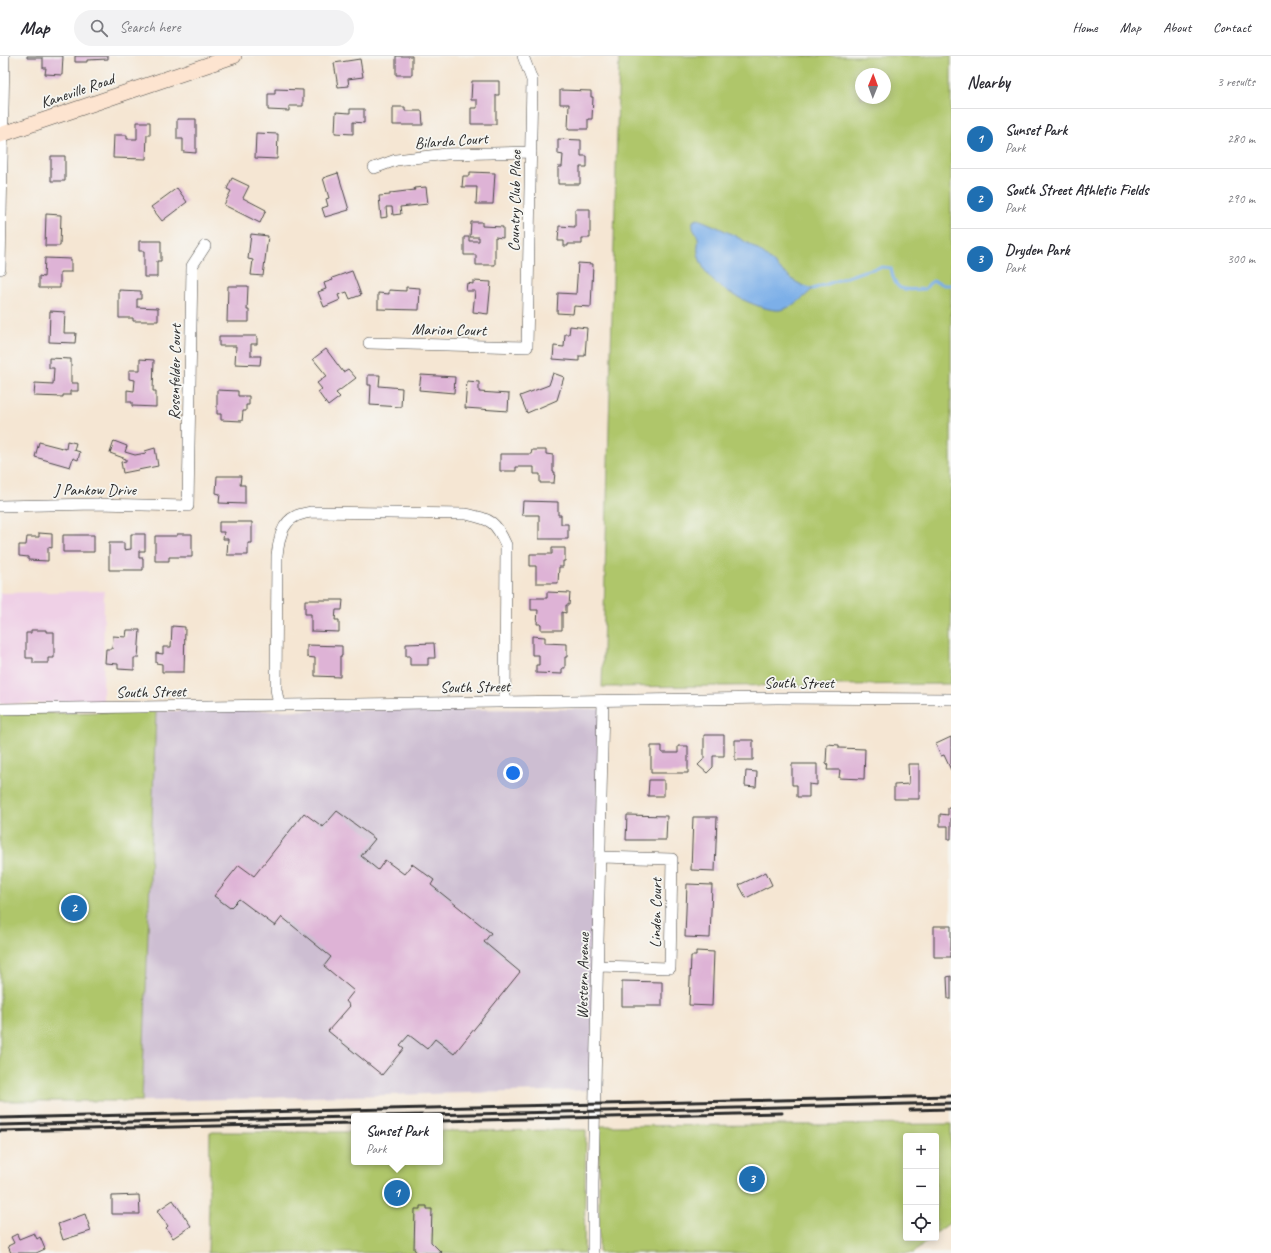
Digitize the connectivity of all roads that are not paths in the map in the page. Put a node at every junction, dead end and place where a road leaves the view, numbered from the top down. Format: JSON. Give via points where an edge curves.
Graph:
{"nodes":[{"id":1,"x":4,"y":56,"type":"edge"},
{"id":2,"x":234,"y":56,"type":"edge"},
{"id":3,"x":523,"y":56,"type":"edge"},
{"id":4,"x":2,"y":134,"type":"edge"},
{"id":5,"x":531,"y":152,"type":"junction"},
{"id":6,"x":374,"y":168,"type":"dead end"},
{"id":7,"x":205,"y":246,"type":"dead end"},
{"id":8,"x":0,"y":269,"type":"edge"},
{"id":9,"x":369,"y":344,"type":"dead end"},
{"id":10,"x":527,"y":347,"type":"joint"},
{"id":11,"x":188,"y":503,"type":"joint"},
{"id":12,"x":0,"y":506,"type":"edge"},
{"id":13,"x":951,"y":699,"type":"edge"},
{"id":14,"x":603,"y":700,"type":"junction"},
{"id":15,"x":505,"y":702,"type":"junction"},
{"id":16,"x":279,"y":705,"type":"junction"},
{"id":17,"x":0,"y":708,"type":"edge"},
{"id":18,"x":601,"y":857,"type":"junction"},
{"id":19,"x":598,"y":966,"type":"junction"},
{"id":20,"x":593,"y":1253,"type":"edge"}],
"edges":[{"from":1,"to":4,"type":"street"},
{"from":2,"to":4,"type":"main road","name":"Kaneville Road"},
{"from":3,"to":5,"type":"street","name":"Country Club Place","via":[[532,80]]},
{"from":4,"to":8,"type":"street"},
{"from":5,"to":6,"type":"street","name":"Bilarda Court","via":[[439,155],[396,160]]},
{"from":5,"to":10,"type":"street","name":"Country Club Place"},
{"from":7,"to":11,"type":"street","name":"Rosenfelder Court","via":[[192,266]]},
{"from":9,"to":10,"type":"street","name":"Marion Court"},
{"from":11,"to":12,"type":"street","name":"J Pankow Drive","via":[[188,506]]},
{"from":13,"to":14,"type":"street","name":"South Street"},
{"from":14,"to":15,"type":"street","name":"South Street"},
{"from":14,"to":18,"type":"street","name":"Western Avenue"},
{"from":15,"to":16,"type":"street","name":"South Street"},
{"from":15,"to":16,"type":"street","via":[[506,545],[499,528],[486,518],[466,514],[311,512],[295,516],[286,524],[279,538],[276,689]]},
{"from":16,"to":17,"type":"street","name":"South Street"},
{"from":18,"to":19,"type":"street","name":"Western Avenue"},
{"from":18,"to":19,"type":"street","name":"Linden Court","via":[[672,859],[670,968]]},
{"from":19,"to":20,"type":"street","name":"Western Avenue"}]}
